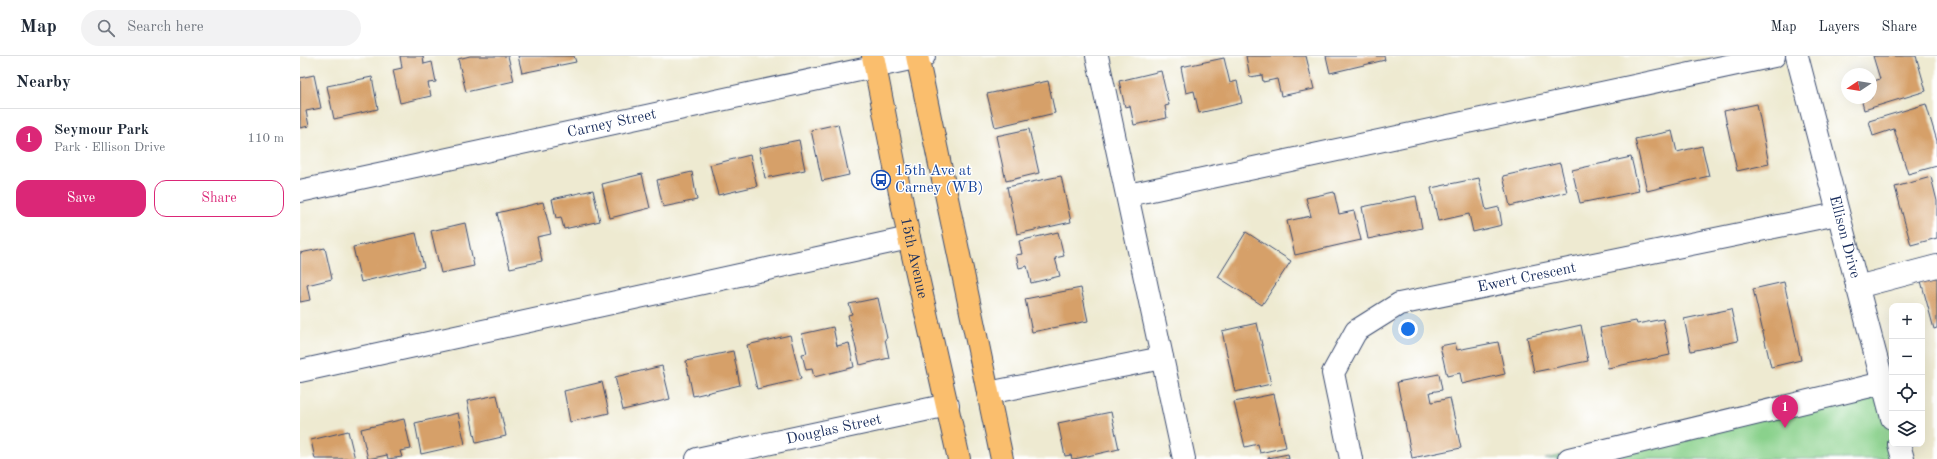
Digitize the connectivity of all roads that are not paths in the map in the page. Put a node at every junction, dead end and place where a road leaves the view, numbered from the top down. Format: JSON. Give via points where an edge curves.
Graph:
{"nodes":[{"id":1,"x":1097,"y":56,"type":"edge"},
{"id":2,"x":1774,"y":56,"type":"edge"},
{"id":3,"x":1797,"y":56,"type":"edge"},
{"id":4,"x":920,"y":57,"type":"edge"},
{"id":5,"x":875,"y":61,"type":"edge"},
{"id":6,"x":300,"y":191,"type":"edge"},
{"id":7,"x":1128,"y":195,"type":"junction"},
{"id":8,"x":1837,"y":214,"type":"junction"},
{"id":9,"x":908,"y":238,"type":"junction"},
{"id":10,"x":1937,"y":266,"type":"edge"},
{"id":11,"x":1857,"y":287,"type":"junction"},
{"id":12,"x":1162,"y":358,"type":"junction"},
{"id":13,"x":300,"y":371,"type":"edge"},
{"id":14,"x":1883,"y":383,"type":"junction"},
{"id":15,"x":988,"y":393,"type":"junction"},
{"id":16,"x":948,"y":405,"type":"junction"},
{"id":17,"x":1890,"y":411,"type":"edge"},
{"id":18,"x":1900,"y":447,"type":"edge"},
{"id":19,"x":697,"y":459,"type":"edge"},
{"id":20,"x":959,"y":459,"type":"edge"},
{"id":21,"x":1002,"y":459,"type":"edge"},
{"id":22,"x":1184,"y":459,"type":"edge"},
{"id":23,"x":1351,"y":459,"type":"edge"},
{"id":24,"x":1569,"y":459,"type":"edge"},
{"id":25,"x":1903,"y":459,"type":"edge"}],
"edges":[{"from":1,"to":7,"type":"street"},
{"from":2,"to":7,"type":"street"},
{"from":3,"to":8,"type":"street","name":"Ellison Drive"},
{"from":4,"to":5,"type":"street","name":"Carney Street"},
{"from":4,"to":15,"type":"main road"},
{"from":5,"to":6,"type":"street","name":"Carney Street"},
{"from":5,"to":9,"type":"main road","name":"15th Avenue"},
{"from":7,"to":12,"type":"street"},
{"from":8,"to":11,"type":"street","name":"Ellison Drive"},
{"from":8,"to":23,"type":"street","name":"Ewert Crescent","via":[[1399,304],[1356,331],[1333,374]]},
{"from":9,"to":13,"type":"street"},
{"from":9,"to":16,"type":"main road","name":"15th Avenue"},
{"from":10,"to":11,"type":"street"},
{"from":11,"to":14,"type":"street","name":"Ellison Drive"},
{"from":12,"to":15,"type":"street"},
{"from":12,"to":22,"type":"street"},
{"from":14,"to":17,"type":"street","name":"Ellison Drive"},
{"from":14,"to":24,"type":"street"},
{"from":15,"to":21,"type":"main road"},
{"from":16,"to":19,"type":"street","name":"Douglas Street"},
{"from":16,"to":20,"type":"main road","name":"15th Avenue"},
{"from":18,"to":25,"type":"street"}]}
